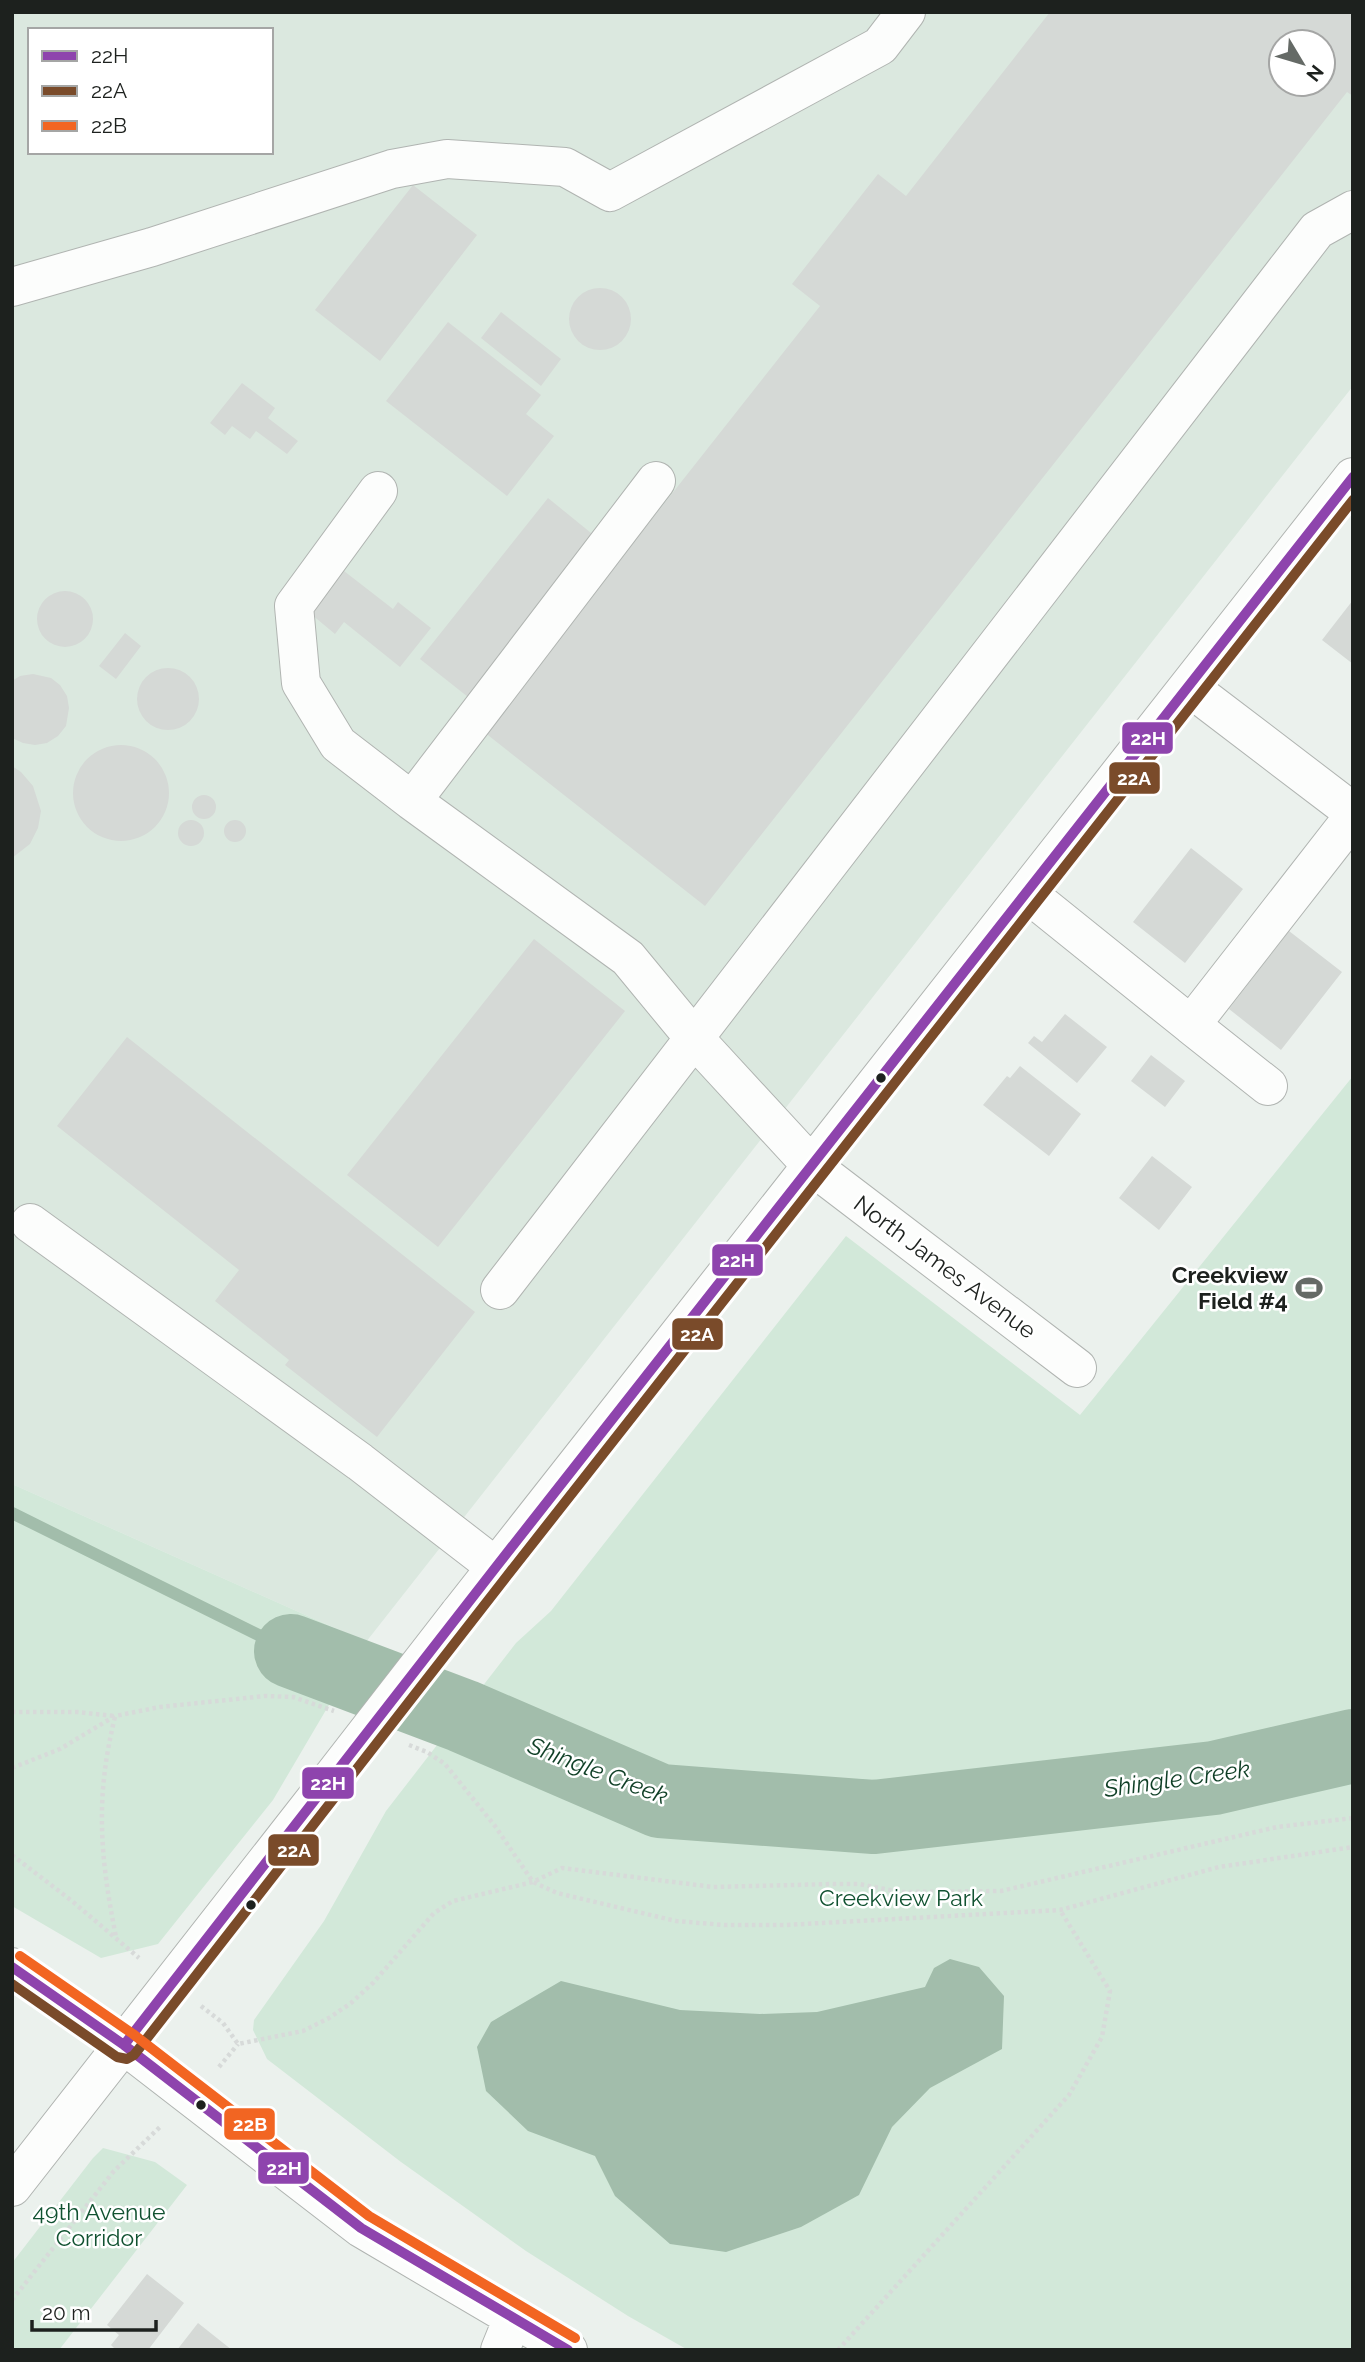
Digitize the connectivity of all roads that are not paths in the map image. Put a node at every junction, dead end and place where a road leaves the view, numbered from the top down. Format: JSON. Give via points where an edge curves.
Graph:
{"nodes":[{"id":1,"x":906,"y":12,"type":"edge"},
{"id":2,"x":1353,"y":210,"type":"edge"},
{"id":3,"x":12,"y":286,"type":"edge"},
{"id":4,"x":1353,"y":477,"type":"edge"},
{"id":5,"x":656,"y":481,"type":"dead end"},
{"id":6,"x":378,"y":491,"type":"dead end"},
{"id":7,"x":1189,"y":687,"type":"junction"},
{"id":8,"x":412,"y":801,"type":"junction"},
{"id":9,"x":1353,"y":812,"type":"edge"},
{"id":10,"x":1353,"y":817,"type":"edge"},
{"id":11,"x":1027,"y":893,"type":"junction"},
{"id":12,"x":1191,"y":1025,"type":"junction"},
{"id":13,"x":694,"y":1038,"type":"junction"},
{"id":14,"x":1268,"y":1086,"type":"dead end"},
{"id":15,"x":812,"y":1166,"type":"junction"},
{"id":16,"x":30,"y":1223,"type":"dead end"},
{"id":17,"x":500,"y":1290,"type":"dead end"},
{"id":18,"x":1077,"y":1368,"type":"dead end"},
{"id":19,"x":496,"y":1567,"type":"junction"},
{"id":20,"x":12,"y":1967,"type":"edge"},
{"id":21,"x":124,"y":2045,"type":"junction"},
{"id":22,"x":12,"y":2187,"type":"edge"},
{"id":23,"x":506,"y":2334,"type":"edge"},
{"id":24,"x":568,"y":2350,"type":"edge"}],
"edges":[{"from":1,"to":3,"type":"street","via":[[880,46],[610,192],[565,167],[447,159],[392,169],[152,247]]},
{"from":2,"to":13,"type":"street","via":[[1317,230]]},
{"from":4,"to":7,"type":"street"},
{"from":5,"to":8,"type":"street"},
{"from":6,"to":8,"type":"street","name":"North James Avenue","via":[[294,606],[301,682],[338,744]]},
{"from":7,"to":9,"type":"street"},
{"from":7,"to":11,"type":"street"},
{"from":8,"to":13,"type":"street","name":"North James Avenue","via":[[628,958]]},
{"from":10,"to":12,"type":"street"},
{"from":11,"to":12,"type":"street"},
{"from":11,"to":15,"type":"street"},
{"from":12,"to":14,"type":"street"},
{"from":13,"to":15,"type":"street","name":"North James Avenue"},
{"from":13,"to":17,"type":"street"},
{"from":15,"to":18,"type":"street","name":"North James Avenue"},
{"from":15,"to":19,"type":"street"},
{"from":16,"to":19,"type":"street","via":[[360,1462]]},
{"from":19,"to":21,"type":"street","bridge":true},
{"from":20,"to":21,"type":"street"},
{"from":21,"to":22,"type":"street"},
{"from":21,"to":23,"type":"street"},
{"from":23,"to":24,"type":"street"}]}
